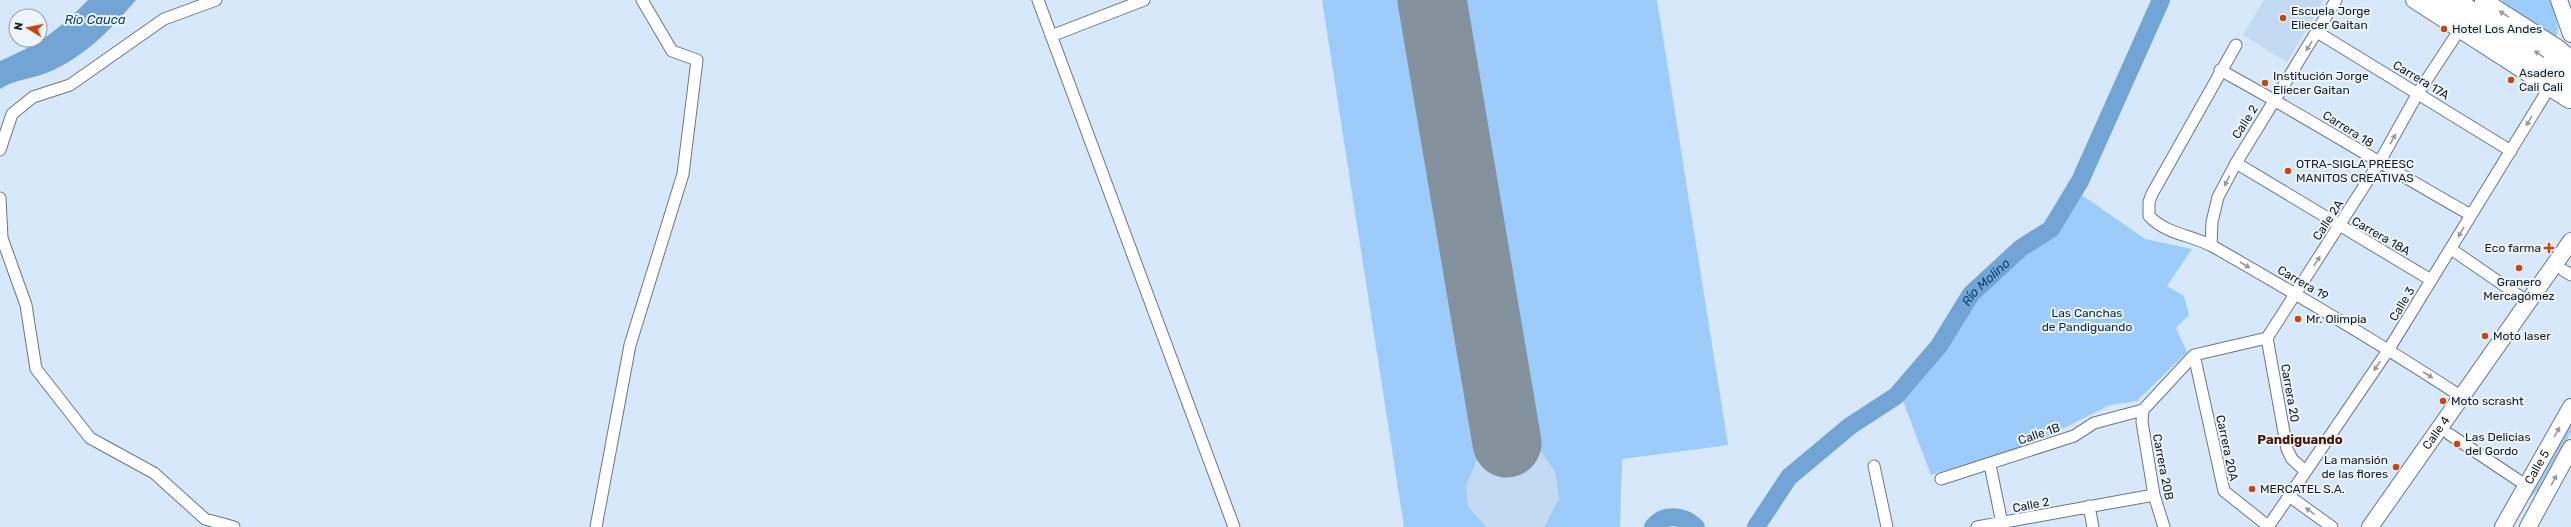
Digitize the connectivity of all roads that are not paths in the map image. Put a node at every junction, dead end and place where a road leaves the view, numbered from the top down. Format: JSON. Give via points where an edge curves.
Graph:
{"nodes":[{"id":1,"x":216,"y":0,"type":"edge"},
{"id":2,"x":642,"y":0,"type":"edge"},
{"id":3,"x":1038,"y":0,"type":"edge"},
{"id":4,"x":1144,"y":0,"type":"edge"},
{"id":5,"x":2336,"y":0,"type":"edge"},
{"id":6,"x":2414,"y":0,"type":"edge"},
{"id":7,"x":2429,"y":0,"type":"edge"},
{"id":8,"x":2455,"y":0,"type":"edge"},
{"id":9,"x":2483,"y":0,"type":"edge"},
{"id":10,"x":2559,"y":0,"type":"edge"},
{"id":11,"x":2460,"y":29,"type":"junction"},
{"id":12,"x":2317,"y":32,"type":"junction"},
{"id":13,"x":2571,"y":34,"type":"edge"},
{"id":14,"x":1051,"y":36,"type":"junction"},
{"id":15,"x":2236,"y":45,"type":"dead end"},
{"id":16,"x":2571,"y":59,"type":"edge"},
{"id":17,"x":2220,"y":70,"type":"junction"},
{"id":18,"x":2571,"y":76,"type":"edge"},
{"id":19,"x":2549,"y":88,"type":"junction"},
{"id":20,"x":2571,"y":92,"type":"edge"},
{"id":21,"x":2418,"y":93,"type":"junction"},
{"id":22,"x":2275,"y":99,"type":"junction"},
{"id":23,"x":2571,"y":101,"type":"edge"},
{"id":24,"x":0,"y":150,"type":"edge"},
{"id":25,"x":2511,"y":151,"type":"junction"},
{"id":26,"x":2236,"y":163,"type":"junction"},
{"id":27,"x":2379,"y":163,"type":"junction"},
{"id":28,"x":0,"y":198,"type":"edge"},
{"id":29,"x":2471,"y":215,"type":"junction"},
{"id":30,"x":2340,"y":227,"type":"junction"},
{"id":31,"x":2571,"y":241,"type":"edge"},
{"id":32,"x":2211,"y":245,"type":"junction"},
{"id":33,"x":2451,"y":249,"type":"junction"},
{"id":34,"x":2568,"y":268,"type":"edge"},
{"id":35,"x":2431,"y":280,"type":"junction"},
{"id":36,"x":2296,"y":294,"type":"junction"},
{"id":37,"x":2528,"y":302,"type":"junction"},
{"id":38,"x":2267,"y":338,"type":"junction"},
{"id":39,"x":2389,"y":350,"type":"junction"},
{"id":40,"x":2194,"y":355,"type":"junction"},
{"id":41,"x":2462,"y":397,"type":"junction"},
{"id":42,"x":2571,"y":407,"type":"edge"},
{"id":43,"x":2143,"y":410,"type":"junction"},
{"id":44,"x":2449,"y":434,"type":"junction"},
{"id":45,"x":2569,"y":458,"type":"edge"},
{"id":46,"x":1990,"y":465,"type":"junction"},
{"id":47,"x":1874,"y":466,"type":"dead end"},
{"id":48,"x":2305,"y":471,"type":"junction"},
{"id":49,"x":1941,"y":479,"type":"dead end"},
{"id":50,"x":2527,"y":486,"type":"junction"},
{"id":51,"x":2409,"y":492,"type":"junction"},
{"id":52,"x":2154,"y":495,"type":"junction"},
{"id":53,"x":2289,"y":496,"type":"junction"},
{"id":54,"x":2393,"y":496,"type":"junction"},
{"id":55,"x":2544,"y":498,"type":"junction"},
{"id":56,"x":2089,"y":506,"type":"junction"},
{"id":57,"x":2002,"y":523,"type":"junction"},
{"id":58,"x":2024,"y":524,"type":"edge"},
{"id":59,"x":234,"y":527,"type":"edge"},
{"id":60,"x":596,"y":527,"type":"edge"},
{"id":61,"x":1234,"y":527,"type":"edge"},
{"id":62,"x":1887,"y":527,"type":"edge"},
{"id":63,"x":1977,"y":527,"type":"edge"},
{"id":64,"x":2093,"y":527,"type":"edge"},
{"id":65,"x":2164,"y":527,"type":"edge"},
{"id":66,"x":2268,"y":527,"type":"edge"},
{"id":67,"x":2332,"y":527,"type":"edge"},
{"id":68,"x":2370,"y":527,"type":"edge"},
{"id":69,"x":2384,"y":527,"type":"edge"},
{"id":70,"x":2504,"y":527,"type":"edge"},
{"id":71,"x":2528,"y":527,"type":"edge"}],
"edges":[{"from":1,"to":24,"type":"street","via":[[164,19],[70,85],[32,97],[12,114]]},
{"from":2,"to":60,"type":"street","via":[[672,51],[697,60],[683,174],[630,345]]},
{"from":3,"to":14,"type":"street"},
{"from":4,"to":14,"type":"street"},
{"from":5,"to":12,"type":"street","name":"Calle 2"},
{"from":6,"to":11,"type":"main road"},
{"from":7,"to":20,"type":"main road","via":[[2479,28]]},
{"from":18,"to":8,"type":"main road","one_way":true},
{"from":16,"to":9,"type":"main road","one_way":true},
{"from":10,"to":13,"type":"main road"},
{"from":11,"to":19,"type":"main road"},
{"from":11,"to":21,"type":"street","name":"Calle 2A"},
{"from":12,"to":21,"type":"street","name":"Carrera 17A"},
{"from":12,"to":22,"type":"street","name":"Calle 2","one_way":true},
{"from":14,"to":61,"type":"street"},
{"from":15,"to":17,"type":"street","name":"Carrera 19"},
{"from":17,"to":22,"type":"street","name":"Carrera 18"},
{"from":17,"to":32,"type":"street","name":"Carrera 19","via":[[2152,194],[2148,210],[2155,223],[2167,230]]},
{"from":19,"to":23,"type":"main road"},
{"from":19,"to":25,"type":"street","name":"Calle 3","one_way":true},
{"from":21,"to":25,"type":"street","name":"Carrera 17A"},
{"from":27,"to":21,"type":"street","name":"Calle 2A","one_way":true},
{"from":22,"to":26,"type":"street","name":"Calle 2"},
{"from":22,"to":27,"type":"street","name":"Carrera 18"},
{"from":25,"to":29,"type":"street","name":"Calle 3"},
{"from":26,"to":30,"type":"street","name":"Carrera 18A"},
{"from":26,"to":32,"type":"street","name":"Calle 2","one_way":true,"via":[[2218,197],[2212,222]]},
{"from":27,"to":29,"type":"street","name":"Carrera 18"},
{"from":27,"to":30,"type":"street","name":"Calle 2A"},
{"from":28,"to":59,"type":"street","via":[[2,238],[26,305],[36,369],[90,438],[154,473],[205,519]]},
{"from":29,"to":33,"type":"street","name":"Calle 3","one_way":true},
{"from":30,"to":35,"type":"street","name":"Carrera 18A"},
{"from":36,"to":30,"type":"street","name":"Calle 2A","one_way":true},
{"from":31,"to":37,"type":"main road","name":"Calle 4"},
{"from":32,"to":36,"type":"street","name":"Carrera 19","one_way":true},
{"from":33,"to":35,"type":"street","name":"Calle 3"},
{"from":33,"to":37,"type":"street"},
{"from":34,"to":44,"type":"main road","name":"Calle 4"},
{"from":35,"to":39,"type":"street","name":"Calle 3"},
{"from":36,"to":38,"type":"street","name":"Calle 2A"},
{"from":36,"to":39,"type":"street","name":"Carrera 19"},
{"from":37,"to":41,"type":"main road","name":"Calle 4"},
{"from":38,"to":40,"type":"street"},
{"from":38,"to":48,"type":"street","name":"Carrera 20","via":[[2287,449],[2292,459]]},
{"from":39,"to":41,"type":"street","name":"Carrera 19","one_way":true},
{"from":39,"to":48,"type":"street","name":"Calle 3","one_way":true},
{"from":40,"to":43,"type":"street"},
{"from":40,"to":66,"type":"street","name":"Carrera 20A","via":[[2224,491]]},
{"from":41,"to":54,"type":"main road","name":"Calle 4"},
{"from":50,"to":42,"type":"main road","name":"Calle 5","one_way":true},
{"from":43,"to":46,"type":"street","name":"Calle 1B","via":[[2094,423],[2074,436]]},
{"from":43,"to":52,"type":"street","name":"Carrera 20B","via":[[2142,422]]},
{"from":44,"to":50,"type":"street"},
{"from":44,"to":51,"type":"main road","name":"Calle 4"},
{"from":55,"to":45,"type":"main road","name":"Calle 5","one_way":true},
{"from":46,"to":49,"type":"street","name":"Calle 1B"},
{"from":46,"to":57,"type":"street"},
{"from":47,"to":62,"type":"street"},
{"from":48,"to":53,"type":"street","name":"Calle 3"},
{"from":50,"to":70,"type":"main road","name":"Calle 5"},
{"from":51,"to":54,"type":"main road"},
{"from":51,"to":69,"type":"main road","name":"Calle 4"},
{"from":52,"to":56,"type":"street","name":"Calle 2"},
{"from":52,"to":65,"type":"street","name":"Carrera 20B"},
{"from":53,"to":66,"type":"street","name":"Calle 3"},
{"from":67,"to":53,"type":"street","one_way":true},
{"from":54,"to":68,"type":"main road","name":"Calle 4"},
{"from":55,"to":70,"type":"main road"},
{"from":55,"to":71,"type":"main road","name":"Calle 5"},
{"from":56,"to":58,"type":"street","name":"Calle 2"},
{"from":56,"to":64,"type":"street"},
{"from":57,"to":58,"type":"street","name":"Calle 2"},
{"from":57,"to":63,"type":"street","name":"Calle 2"}]}
